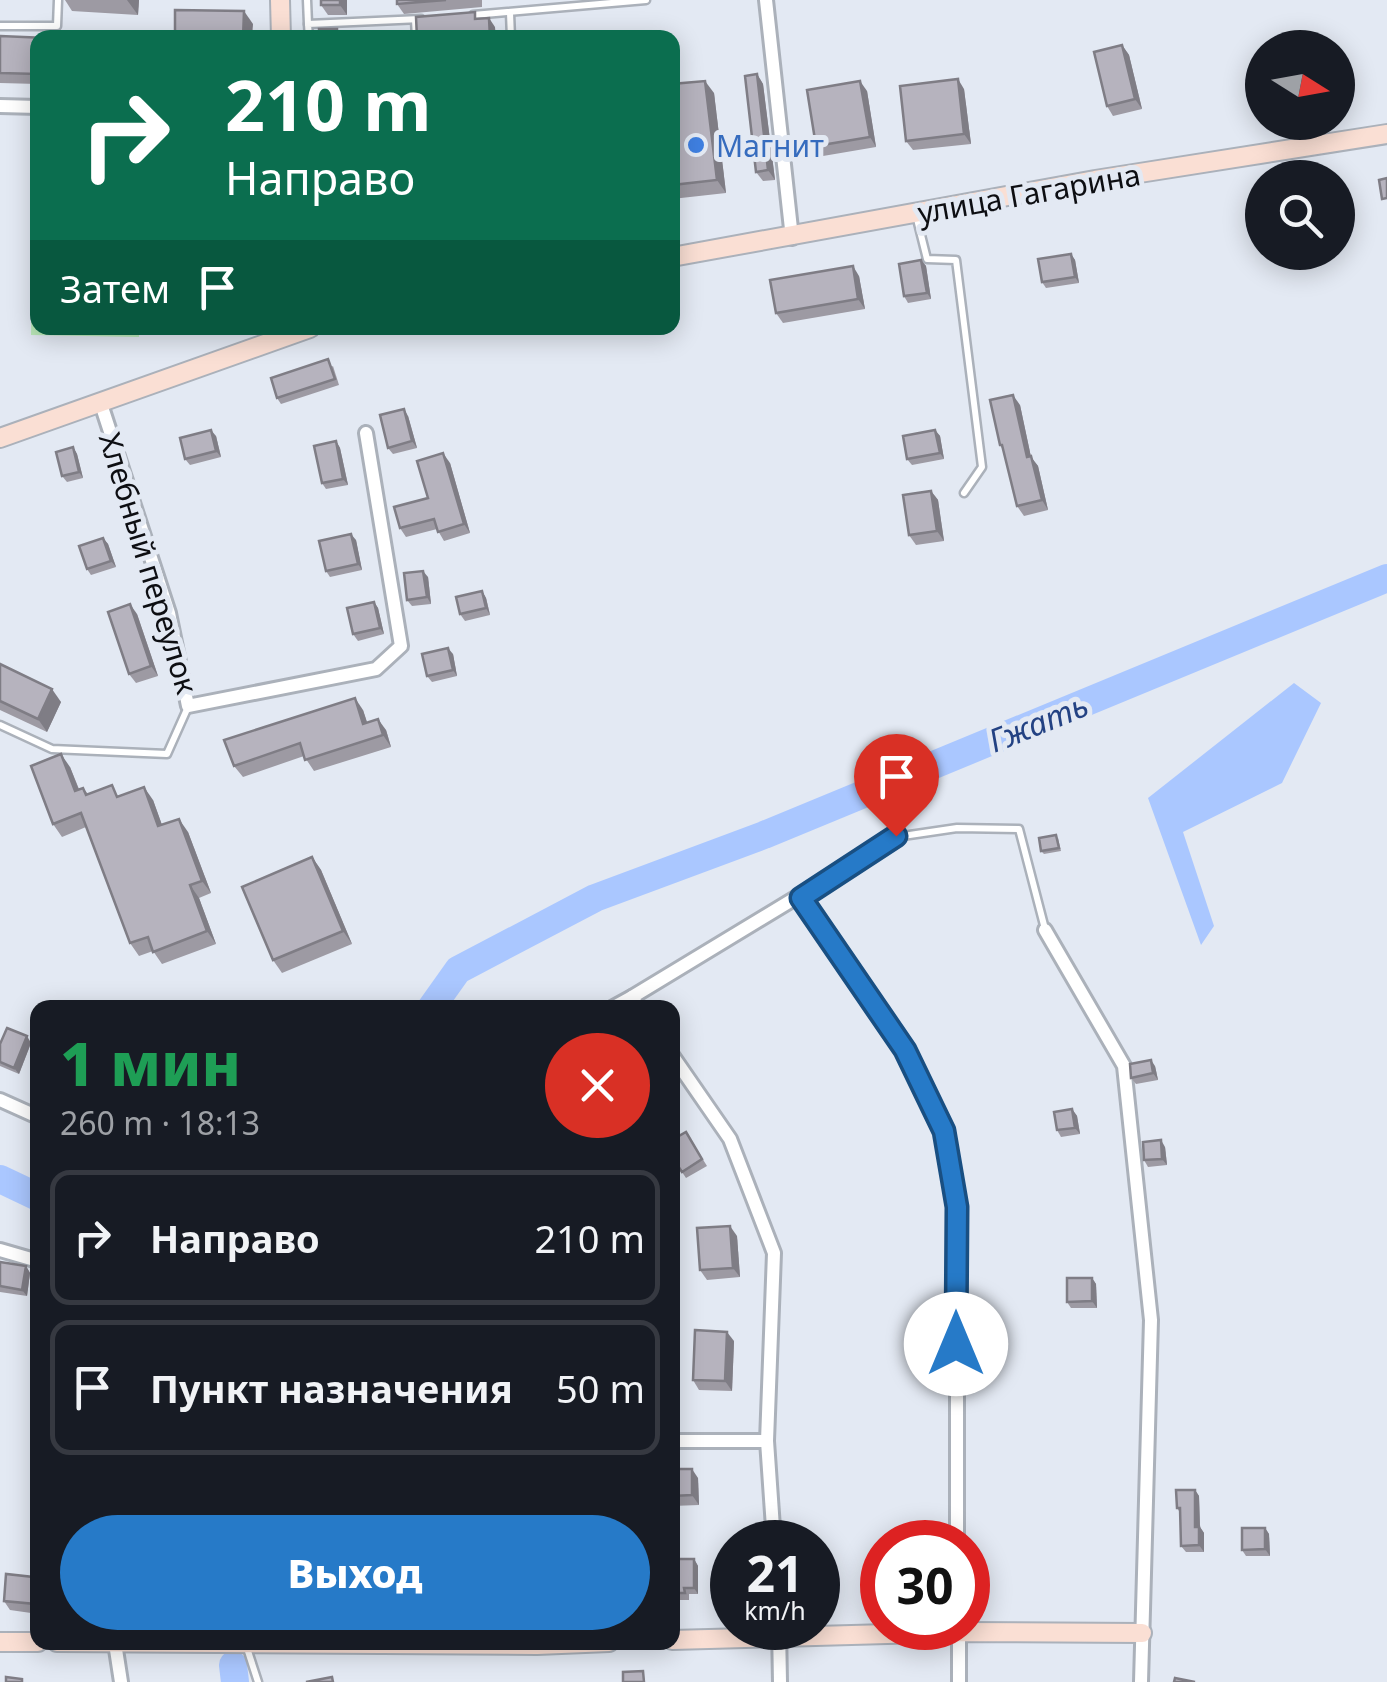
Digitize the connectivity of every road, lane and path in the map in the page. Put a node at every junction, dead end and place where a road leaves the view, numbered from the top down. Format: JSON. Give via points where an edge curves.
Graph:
{"nodes":[{"id":1,"x":58,"y":0,"type":"edge"},
{"id":2,"x":280,"y":0,"type":"edge"},
{"id":3,"x":296,"y":0,"type":"edge"},
{"id":4,"x":307,"y":0,"type":"edge"},
{"id":5,"x":646,"y":0,"type":"edge"},
{"id":6,"x":766,"y":0,"type":"edge"},
{"id":7,"x":510,"y":13,"type":"junction"},
{"id":8,"x":472,"y":16,"type":"edge"},
{"id":9,"x":434,"y":18,"type":"edge"},
{"id":10,"x":415,"y":20,"type":"junction"},
{"id":11,"x":308,"y":24,"type":"junction"},
{"id":12,"x":0,"y":26,"type":"edge"},
{"id":13,"x":280,"y":30,"type":"edge"},
{"id":14,"x":308,"y":30,"type":"edge"},
{"id":15,"x":416,"y":30,"type":"edge"},
{"id":16,"x":511,"y":30,"type":"edge"},
{"id":17,"x":0,"y":106,"type":"edge"},
{"id":18,"x":30,"y":108,"type":"edge"},
{"id":19,"x":1387,"y":134,"type":"edge"},
{"id":20,"x":915,"y":214,"type":"junction"},
{"id":21,"x":792,"y":238,"type":"junction"},
{"id":22,"x":680,"y":256,"type":"edge"},
{"id":23,"x":278,"y":335,"type":"edge"},
{"id":24,"x":101,"y":404,"type":"junction"},
{"id":25,"x":366,"y":433,"type":"dead end"},
{"id":26,"x":0,"y":438,"type":"edge"},
{"id":27,"x":964,"y":493,"type":"dead end"},
{"id":28,"x":188,"y":706,"type":"junction"},
{"id":29,"x":0,"y":725,"type":"edge"},
{"id":30,"x":896,"y":836,"type":"joint"},
{"id":31,"x":801,"y":898,"type":"junction"},
{"id":32,"x":1045,"y":930,"type":"joint"},
{"id":33,"x":639,"y":1000,"type":"edge"},
{"id":34,"x":680,"y":1067,"type":"edge"},
{"id":35,"x":0,"y":1100,"type":"edge"},
{"id":36,"x":30,"y":1113,"type":"edge"},
{"id":37,"x":0,"y":1250,"type":"edge"},
{"id":38,"x":30,"y":1259,"type":"edge"},
{"id":39,"x":680,"y":1441,"type":"edge"},
{"id":40,"x":767,"y":1441,"type":"junction"},
{"id":41,"x":772,"y":1520,"type":"edge"},
{"id":42,"x":957,"y":1520,"type":"edge"},
{"id":43,"x":990,"y":1631,"type":"edge"},
{"id":44,"x":1142,"y":1633,"type":"junction"},
{"id":45,"x":710,"y":1637,"type":"edge"},
{"id":46,"x":680,"y":1639,"type":"edge"},
{"id":47,"x":0,"y":1642,"type":"edge"},
{"id":48,"x":30,"y":1642,"type":"edge"},
{"id":49,"x":116,"y":1650,"type":"edge"},
{"id":50,"x":247,"y":1650,"type":"edge"},
{"id":51,"x":779,"y":1650,"type":"edge"},
{"id":52,"x":959,"y":1650,"type":"edge"},
{"id":53,"x":120,"y":1682,"type":"edge"},
{"id":54,"x":258,"y":1682,"type":"edge"},
{"id":55,"x":780,"y":1682,"type":"edge"},
{"id":56,"x":959,"y":1682,"type":"edge"},
{"id":57,"x":1141,"y":1682,"type":"edge"}],
"edges":[{"from":1,"to":12,"type":"lane","via":[[57,26]]},
{"from":2,"to":3,"type":"lane"},
{"from":2,"to":13,"type":"main road"},
{"from":4,"to":11,"type":"lane"},
{"from":5,"to":7,"type":"lane"},
{"from":6,"to":21,"type":"street"},
{"from":7,"to":8,"type":"lane"},
{"from":7,"to":16,"type":"lane"},
{"from":9,"to":10,"type":"lane"},
{"from":10,"to":11,"type":"lane"},
{"from":10,"to":15,"type":"lane"},
{"from":11,"to":14,"type":"lane"},
{"from":17,"to":18,"type":"street"},
{"from":19,"to":20,"type":"main road","name":"улица Гагарина"},
{"from":20,"to":21,"type":"main road","name":"улица Гагарина"},
{"from":20,"to":27,"type":"lane","via":[[927,259],[956,260],[982,467]]},
{"from":21,"to":22,"type":"main road","name":"улица Гагарина","via":[[747,239]]},
{"from":23,"to":24,"type":"main road"},
{"from":24,"to":26,"type":"main road"},
{"from":24,"to":28,"type":"street","name":"Хлебный переулок","via":[[169,613]]},
{"from":25,"to":28,"type":"street","name":"Хлебный переулок","via":[[401,646],[376,669]]},
{"from":28,"to":29,"type":"lane","via":[[167,754],[52,749]]},
{"from":30,"to":31,"type":"street"},
{"from":30,"to":32,"type":"lane","via":[[1019,829]]},
{"from":31,"to":33,"type":"street"},
{"from":31,"to":42,"type":"street","via":[[905,1050],[944,1131],[957,1207]]},
{"from":32,"to":44,"type":"street","via":[[1124,1066],[1151,1320]]},
{"from":34,"to":40,"type":"street","via":[[730,1138],[774,1253]]},
{"from":35,"to":36,"type":"street"},
{"from":37,"to":38,"type":"street"},
{"from":39,"to":40,"type":"street"},
{"from":40,"to":41,"type":"street"},
{"from":43,"to":44,"type":"main road"},
{"from":44,"to":57,"type":"street"},
{"from":45,"to":46,"type":"main road"},
{"from":47,"to":48,"type":"main road"},
{"from":49,"to":53,"type":"street"},
{"from":50,"to":54,"type":"lane"},
{"from":51,"to":55,"type":"street"},
{"from":52,"to":56,"type":"street"}]}
